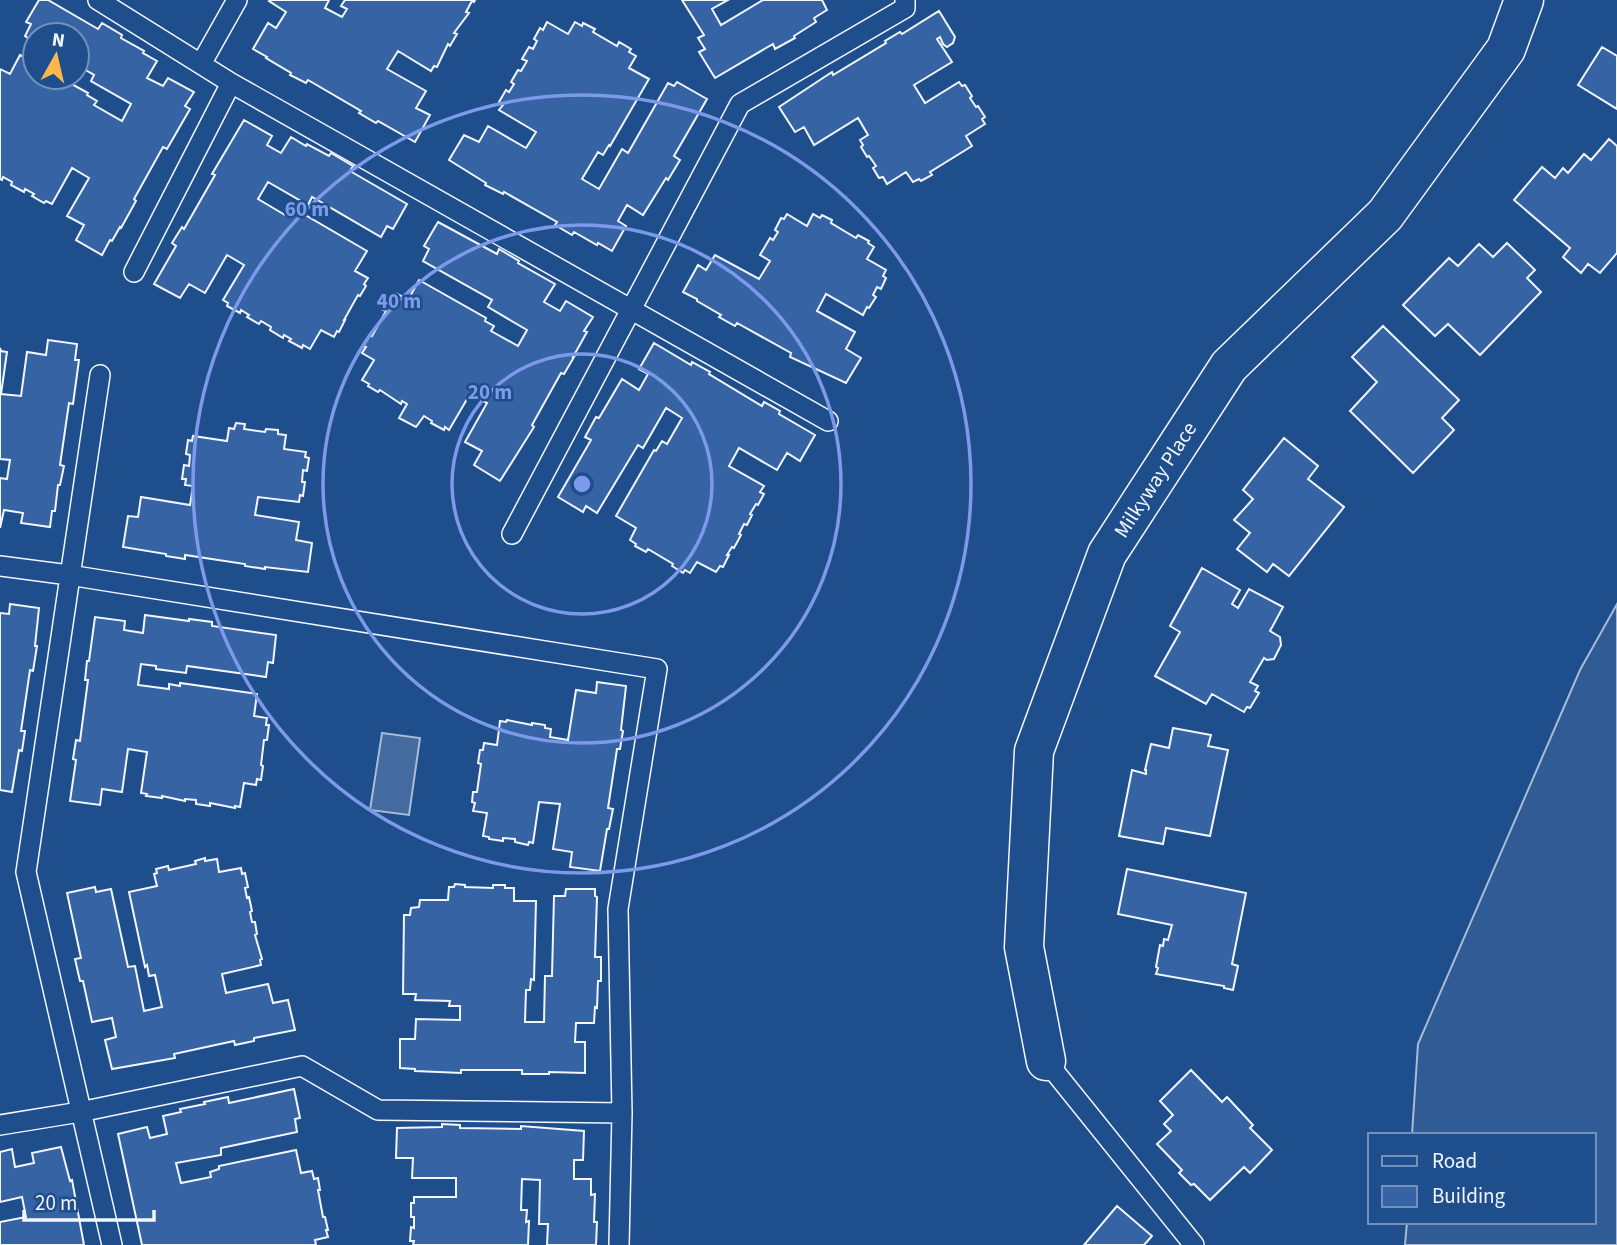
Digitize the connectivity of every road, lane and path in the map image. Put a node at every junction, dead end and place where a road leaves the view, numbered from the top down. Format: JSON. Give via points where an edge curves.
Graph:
{"nodes":[{"id":1,"x":98,"y":0,"type":"edge"},
{"id":2,"x":237,"y":0,"type":"edge"},
{"id":3,"x":905,"y":0,"type":"edge"},
{"id":4,"x":1524,"y":0,"type":"edge"},
{"id":5,"x":201,"y":64,"type":"junction"},
{"id":6,"x":232,"y":83,"type":"junction"},
{"id":7,"x":134,"y":272,"type":"dead end"},
{"id":8,"x":631,"y":310,"type":"junction"},
{"id":9,"x":100,"y":375,"type":"dead end"},
{"id":10,"x":828,"y":421,"type":"dead end"},
{"id":11,"x":512,"y":534,"type":"dead end"},
{"id":12,"x":0,"y":566,"type":"edge"},
{"id":13,"x":69,"y":575,"type":"junction"},
{"id":14,"x":1046,"y":1061,"type":"joint"},
{"id":15,"x":80,"y":1112,"type":"junction"},
{"id":16,"x":622,"y":1113,"type":"junction"},
{"id":17,"x":0,"y":1125,"type":"edge"},
{"id":18,"x":112,"y":1245,"type":"edge"},
{"id":19,"x":619,"y":1245,"type":"edge"},
{"id":20,"x":1194,"y":1245,"type":"edge"}],
"edges":[{"from":1,"to":5,"type":"lane"},
{"from":2,"to":5,"type":"lane"},
{"from":3,"to":8,"type":"lane","via":[[905,8],[740,104]]},
{"from":4,"to":14,"type":"street","name":"Milkyway Place","via":[[1506,49],[1385,215],[1228,366],[1107,554],[1034,751],[1024,947]]},
{"from":5,"to":6,"type":"lane"},
{"from":6,"to":7,"type":"lane"},
{"from":6,"to":8,"type":"lane"},
{"from":8,"to":10,"type":"lane"},
{"from":8,"to":11,"type":"lane"},
{"from":9,"to":13,"type":"lane"},
{"from":12,"to":13,"type":"lane"},
{"from":13,"to":15,"type":"lane","via":[[26,872]]},
{"from":13,"to":16,"type":"lane","via":[[657,669],[618,909]]},
{"from":14,"to":20,"type":"lane"},
{"from":15,"to":16,"type":"lane","via":[[302,1066],[377,1110]]},
{"from":15,"to":17,"type":"lane"},
{"from":15,"to":18,"type":"lane"},
{"from":16,"to":19,"type":"lane"}]}
